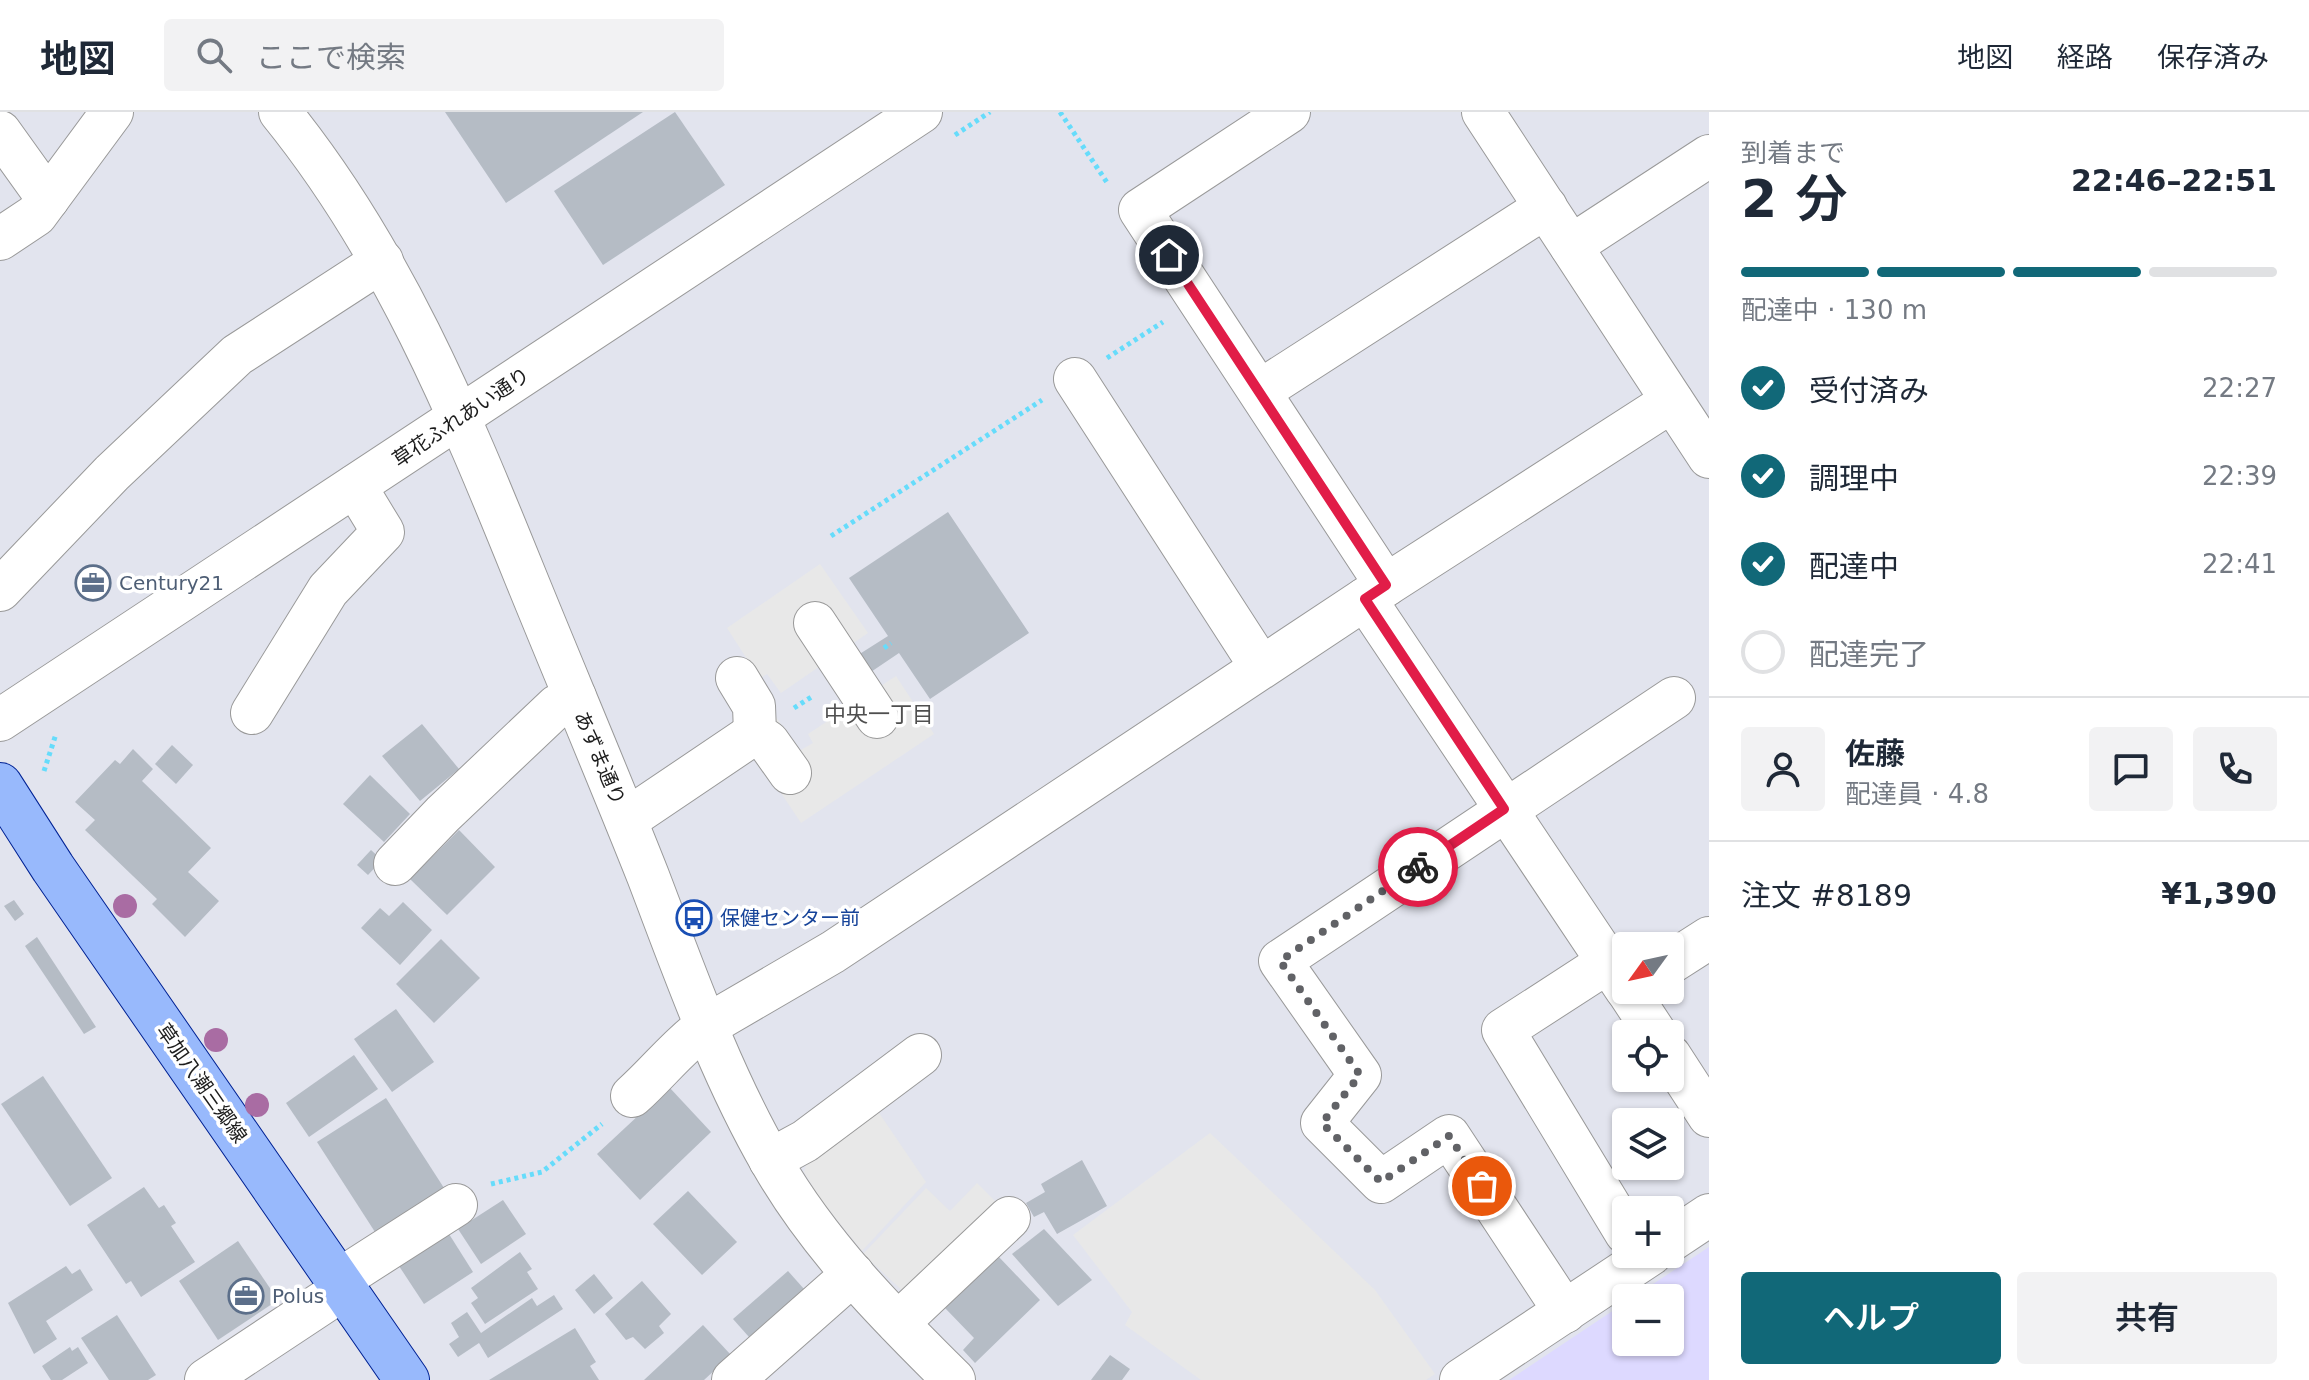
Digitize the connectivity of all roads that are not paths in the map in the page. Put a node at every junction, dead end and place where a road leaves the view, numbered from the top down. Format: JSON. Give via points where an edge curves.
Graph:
{"nodes":[{"id":1,"x":112,"y":112,"type":"edge"},
{"id":2,"x":280,"y":112,"type":"edge"},
{"id":3,"x":921,"y":112,"type":"edge"},
{"id":4,"x":1289,"y":112,"type":"edge"},
{"id":5,"x":1483,"y":112,"type":"edge"},
{"id":6,"x":0,"y":132,"type":"edge"},
{"id":7,"x":1709,"y":156,"type":"edge"},
{"id":8,"x":48,"y":199,"type":"junction"},
{"id":9,"x":1546,"y":207,"type":"junction"},
{"id":10,"x":0,"y":239,"type":"edge"},
{"id":11,"x":1571,"y":246,"type":"junction"},
{"id":12,"x":382,"y":261,"type":"junction"},
{"id":13,"x":1075,"y":379,"type":"road end"},
{"id":14,"x":1260,"y":391,"type":"junction"},
{"id":15,"x":1689,"y":410,"type":"edge"},
{"id":16,"x":461,"y":417,"type":"junction"},
{"id":17,"x":1709,"y":457,"type":"edge"},
{"id":18,"x":355,"y":486,"type":"junction"},
{"id":19,"x":0,"y":590,"type":"edge"},
{"id":20,"x":1376,"y":592,"type":"junction"},
{"id":21,"x":815,"y":623,"type":"dead end"},
{"id":22,"x":1261,"y":667,"type":"junction"},
{"id":23,"x":737,"y":678,"type":"dead end"},
{"id":24,"x":575,"y":697,"type":"junction"},
{"id":25,"x":1674,"y":698,"type":"dead end"},
{"id":26,"x":252,"y":713,"type":"dead end"},
{"id":27,"x":877,"y":717,"type":"dead end"},
{"id":28,"x":0,"y":720,"type":"edge"},
{"id":29,"x":755,"y":733,"type":"junction"},
{"id":30,"x":790,"y":773,"type":"dead end"},
{"id":31,"x":0,"y":785,"type":"edge"},
{"id":32,"x":1504,"y":809,"type":"junction"},
{"id":33,"x":626,"y":820,"type":"junction"},
{"id":34,"x":395,"y":864,"type":"dead end"},
{"id":35,"x":1709,"y":938,"type":"edge"},
{"id":36,"x":1684,"y":954,"type":"edge"},
{"id":37,"x":1612,"y":968,"type":"edge"},
{"id":38,"x":1612,"y":988,"type":"edge"},
{"id":39,"x":706,"y":1026,"type":"junction"},
{"id":40,"x":920,"y":1055,"type":"dead end"},
{"id":41,"x":1684,"y":1078,"type":"edge"},
{"id":42,"x":632,"y":1096,"type":"road end"},
{"id":43,"x":1709,"y":1116,"type":"edge"},
{"id":44,"x":770,"y":1160,"type":"junction"},
{"id":45,"x":1612,"y":1196,"type":"edge"},
{"id":46,"x":456,"y":1205,"type":"road end"},
{"id":47,"x":1709,"y":1215,"type":"edge"},
{"id":48,"x":1009,"y":1218,"type":"dead end"},
{"id":49,"x":1684,"y":1228,"type":"edge"},
{"id":50,"x":1621,"y":1268,"type":"edge"},
{"id":51,"x":853,"y":1274,"type":"junction"},
{"id":52,"x":342,"y":1284,"type":"junction"},
{"id":53,"x":1565,"y":1312,"type":"junction"},
{"id":54,"x":898,"y":1323,"type":"junction"},
{"id":55,"x":206,"y":1380,"type":"edge"},
{"id":56,"x":407,"y":1380,"type":"edge"},
{"id":57,"x":733,"y":1380,"type":"edge"},
{"id":58,"x":954,"y":1380,"type":"edge"},
{"id":59,"x":1461,"y":1380,"type":"edge"}],
"edges":[{"from":1,"to":8,"type":"street"},
{"from":2,"to":12,"type":"street","name":"あずま通り","via":[[311,150]]},
{"from":3,"to":16,"type":"street","name":"草花ふれあい通り"},
{"from":4,"to":14,"type":"street","via":[[1140,210]]},
{"from":5,"to":9,"type":"street"},
{"from":6,"to":8,"type":"street"},
{"from":7,"to":11,"type":"street"},
{"from":8,"to":10,"type":"street","via":[[36,215]]},
{"from":9,"to":11,"type":"street"},
{"from":9,"to":14,"type":"street"},
{"from":11,"to":15,"type":"street"},
{"from":12,"to":16,"type":"street","name":"あずま通り"},
{"from":12,"to":19,"type":"street","via":[[237,355],[112,473]]},
{"from":13,"to":22,"type":"street"},
{"from":14,"to":20,"type":"street"},
{"from":15,"to":17,"type":"street"},
{"from":15,"to":20,"type":"street"},
{"from":16,"to":18,"type":"street","name":"草花ふれあい通り"},
{"from":16,"to":24,"type":"street","name":"あずま通り"},
{"from":18,"to":26,"type":"street","via":[[383,532],[328,590]]},
{"from":18,"to":28,"type":"street","name":"草花ふれあい通り"},
{"from":20,"to":22,"type":"street"},
{"from":20,"to":32,"type":"street"},
{"from":21,"to":27,"type":"street"},
{"from":22,"to":39,"type":"street","via":[[833,952]]},
{"from":23,"to":29,"type":"street","via":[[754,706]]},
{"from":24,"to":33,"type":"street","name":"あずま通り"},
{"from":24,"to":34,"type":"street","via":[[557,706]]},
{"from":25,"to":32,"type":"street"},
{"from":29,"to":30,"type":"street"},
{"from":29,"to":33,"type":"street"},
{"from":31,"to":52,"type":"main road","name":"草加八潮三郷線"},
{"from":32,"to":37,"type":"street"},
{"from":32,"to":53,"type":"street","via":[[1280,961],[1360,1075],[1322,1123],[1381,1182],[1449,1136]]},
{"from":33,"to":39,"type":"street","name":"あずま通り"},
{"from":35,"to":36,"type":"street"},
{"from":38,"to":45,"type":"street","via":[[1503,1030]]},
{"from":39,"to":42,"type":"street"},
{"from":39,"to":44,"type":"street","name":"あずま通り"},
{"from":40,"to":44,"type":"street","via":[[805,1141]]},
{"from":41,"to":43,"type":"street"},
{"from":44,"to":51,"type":"street","name":"あずま通り"},
{"from":46,"to":52,"type":"street"},
{"from":47,"to":49,"type":"street"},
{"from":48,"to":54,"type":"street"},
{"from":50,"to":53,"type":"street"},
{"from":51,"to":54,"type":"street","name":"あずま通り"},
{"from":51,"to":57,"type":"street"},
{"from":52,"to":55,"type":"street"},
{"from":52,"to":56,"type":"main road","name":"草加八潮三郷線"},
{"from":53,"to":59,"type":"street"},
{"from":54,"to":58,"type":"street","name":"あずま通り"}]}
